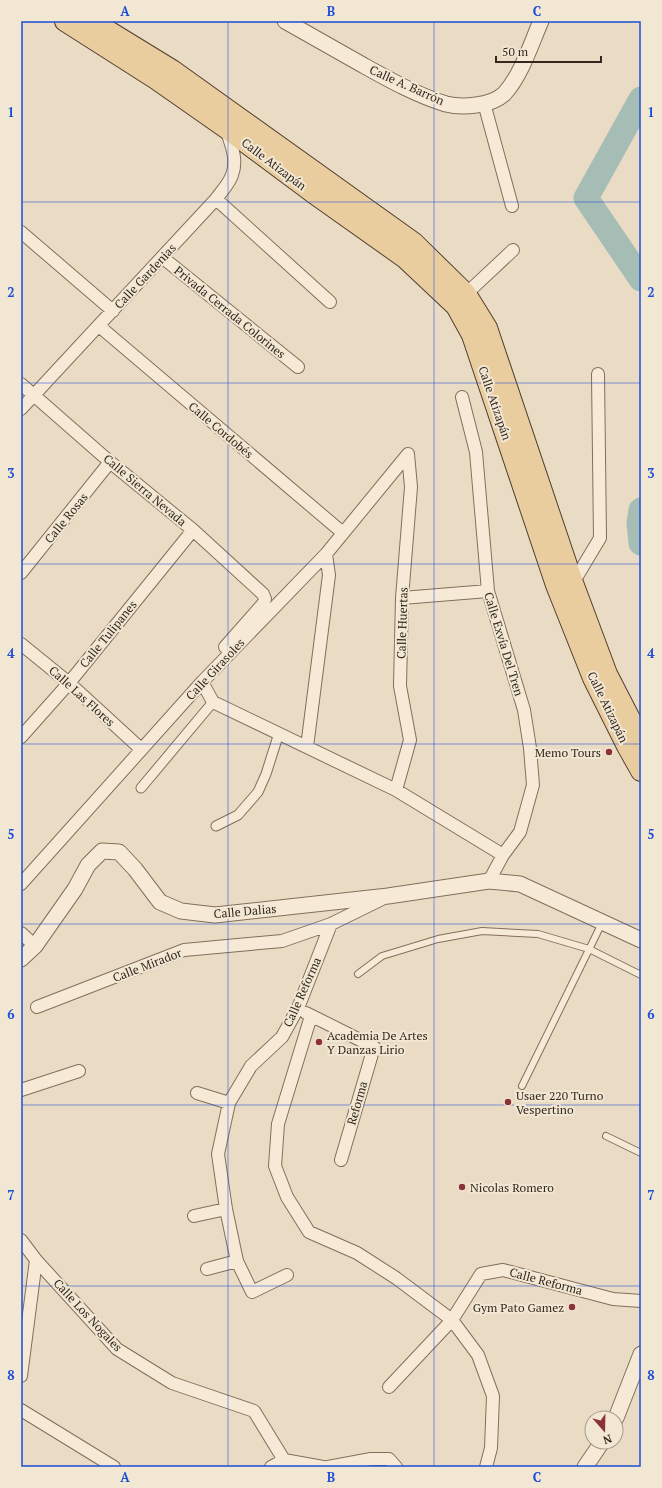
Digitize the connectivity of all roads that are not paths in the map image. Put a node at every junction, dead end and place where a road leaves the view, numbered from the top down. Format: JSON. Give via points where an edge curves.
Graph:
{"nodes":[{"id":1,"x":65,"y":21,"type":"edge"},
{"id":2,"x":92,"y":21,"type":"edge"},
{"id":3,"x":285,"y":21,"type":"edge"},
{"id":4,"x":541,"y":21,"type":"edge"},
{"id":5,"x":484,"y":103,"type":"junction"},
{"id":6,"x":232,"y":122,"type":"junction"},
{"id":7,"x":216,"y":199,"type":"junction"},
{"id":8,"x":512,"y":206,"type":"dead end"},
{"id":9,"x":21,"y":232,"type":"edge"},
{"id":10,"x":513,"y":250,"type":"dead end"},
{"id":11,"x":162,"y":257,"type":"junction"},
{"id":12,"x":466,"y":294,"type":"junction"},
{"id":13,"x":330,"y":302,"type":"dead end"},
{"id":14,"x":113,"y":311,"type":"junction"},
{"id":15,"x":99,"y":326,"type":"junction"},
{"id":16,"x":298,"y":367,"type":"dead end"},
{"id":17,"x":598,"y":374,"type":"dead end"},
{"id":18,"x":21,"y":384,"type":"edge"},
{"id":19,"x":33,"y":395,"type":"junction"},
{"id":20,"x":462,"y":397,"type":"dead end"},
{"id":21,"x":21,"y":409,"type":"edge"},
{"id":22,"x":408,"y":454,"type":"joint"},
{"id":23,"x":110,"y":462,"type":"junction"},
{"id":24,"x":193,"y":530,"type":"junction"},
{"id":25,"x":343,"y":533,"type":"junction"},
{"id":26,"x":326,"y":554,"type":"junction"},
{"id":27,"x":21,"y":573,"type":"edge"},
{"id":28,"x":573,"y":583,"type":"junction"},
{"id":29,"x":488,"y":591,"type":"junction"},
{"id":30,"x":402,"y":598,"type":"junction"},
{"id":31,"x":21,"y":644,"type":"edge"},
{"id":32,"x":216,"y":667,"type":"junction"},
{"id":33,"x":202,"y":682,"type":"junction"},
{"id":34,"x":68,"y":683,"type":"junction"},
{"id":35,"x":213,"y":702,"type":"junction"},
{"id":36,"x":279,"y":733,"type":"junction"},
{"id":37,"x":21,"y":737,"type":"edge"},
{"id":38,"x":641,"y":740,"type":"edge"},
{"id":39,"x":307,"y":747,"type":"junction"},
{"id":40,"x":141,"y":749,"type":"junction"},
{"id":41,"x":641,"y":770,"type":"edge"},
{"id":42,"x":142,"y":788,"type":"dead end"},
{"id":43,"x":396,"y":790,"type":"junction"},
{"id":44,"x":216,"y":826,"type":"dead end"},
{"id":45,"x":503,"y":855,"type":"junction"},
{"id":46,"x":488,"y":881,"type":"junction"},
{"id":47,"x":21,"y":884,"type":"edge"},
{"id":48,"x":388,"y":896,"type":"junction"},
{"id":49,"x":603,"y":921,"type":"junction"},
{"id":50,"x":331,"y":924,"type":"junction"},
{"id":51,"x":21,"y":933,"type":"edge"},
{"id":52,"x":641,"y":940,"type":"edge"},
{"id":53,"x":35,"y":946,"type":"junction"},
{"id":54,"x":589,"y":949,"type":"junction"},
{"id":55,"x":21,"y":959,"type":"edge"},
{"id":56,"x":358,"y":974,"type":"dead end"},
{"id":57,"x":641,"y":976,"type":"edge"},
{"id":58,"x":37,"y":1007,"type":"dead end"},
{"id":59,"x":298,"y":1008,"type":"junction"},
{"id":60,"x":311,"y":1016,"type":"junction"},
{"id":61,"x":79,"y":1071,"type":"dead end"},
{"id":62,"x":522,"y":1086,"type":"dead end"},
{"id":63,"x":21,"y":1090,"type":"edge"},
{"id":64,"x":197,"y":1092,"type":"dead end"},
{"id":65,"x":229,"y":1104,"type":"junction"},
{"id":66,"x":606,"y":1136,"type":"dead end"},
{"id":67,"x":641,"y":1153,"type":"edge"},
{"id":68,"x":341,"y":1160,"type":"dead end"},
{"id":69,"x":226,"y":1209,"type":"junction"},
{"id":70,"x":194,"y":1216,"type":"dead end"},
{"id":71,"x":21,"y":1240,"type":"edge"},
{"id":72,"x":36,"y":1260,"type":"junction"},
{"id":73,"x":237,"y":1262,"type":"junction"},
{"id":74,"x":207,"y":1269,"type":"dead end"},
{"id":75,"x":287,"y":1275,"type":"dead end"},
{"id":76,"x":641,"y":1301,"type":"edge"},
{"id":77,"x":452,"y":1320,"type":"junction"},
{"id":78,"x":641,"y":1354,"type":"edge"},
{"id":79,"x":21,"y":1376,"type":"edge"},
{"id":80,"x":389,"y":1388,"type":"dead end"},
{"id":81,"x":21,"y":1410,"type":"edge"},
{"id":82,"x":619,"y":1410,"type":"edge"},
{"id":83,"x":597,"y":1450,"type":"edge"},
{"id":84,"x":284,"y":1460,"type":"junction"},
{"id":85,"x":114,"y":1467,"type":"edge"},
{"id":86,"x":271,"y":1467,"type":"edge"},
{"id":87,"x":323,"y":1467,"type":"edge"},
{"id":88,"x":328,"y":1467,"type":"edge"},
{"id":89,"x":396,"y":1467,"type":"edge"},
{"id":90,"x":486,"y":1467,"type":"edge"},
{"id":91,"x":585,"y":1467,"type":"edge"}],
"edges":[{"from":1,"to":6,"type":"main road"},
{"from":2,"to":6,"type":"main road","via":[[172,70]]},
{"from":3,"to":5,"type":"street","name":"Calle A. Barrón","via":[[389,80],[418,93],[446,104],[472,106]]},
{"from":4,"to":5,"type":"street","name":"Calle A. Barrón","via":[[519,72],[503,94]]},
{"from":5,"to":8,"type":"street"},
{"from":6,"to":7,"type":"street","name":"Calle Gardenias","via":[[232,176]]},
{"from":6,"to":12,"type":"main road","name":"Calle Atizapán","via":[[414,243]]},
{"from":6,"to":41,"type":"main road","name":"Calle Atizapán","via":[[312,192],[405,258],[456,306],[472,335],[556,585],[593,678]]},
{"from":7,"to":11,"type":"street","name":"Calle Gardenias"},
{"from":7,"to":13,"type":"street"},
{"from":9,"to":14,"type":"street"},
{"from":10,"to":12,"type":"street"},
{"from":11,"to":14,"type":"street","name":"Calle Gardenias"},
{"from":11,"to":16,"type":"street","name":"Privada Cerrada Colorines"},
{"from":12,"to":28,"type":"main road","name":"Calle Atizapán","via":[[487,328]]},
{"from":14,"to":15,"type":"street","name":"Calle Gardenias"},
{"from":15,"to":19,"type":"street","name":"Calle Gardenias"},
{"from":15,"to":25,"type":"street","name":"Calle Cordobés"},
{"from":17,"to":28,"type":"street","via":[[600,538]]},
{"from":18,"to":19,"type":"street","name":"Calle Sierra Nevada"},
{"from":19,"to":21,"type":"street","name":"Calle Gardenias"},
{"from":19,"to":23,"type":"street","name":"Calle Sierra Nevada"},
{"from":20,"to":29,"type":"street","name":"Calle Exvía Del Tren","via":[[476,452]]},
{"from":22,"to":25,"type":"street","name":"Calle Girasoles"},
{"from":22,"to":30,"type":"street","name":"Calle Huertas","via":[[411,487]]},
{"from":23,"to":24,"type":"street","name":"Calle Sierra Nevada"},
{"from":23,"to":27,"type":"street","name":"Calle Rosas"},
{"from":24,"to":32,"type":"street","name":"Calle Sierra Nevada","via":[[263,594],[265,599],[216,658]]},
{"from":24,"to":34,"type":"street","name":"Calle Tulipanes"},
{"from":25,"to":26,"type":"street","name":"Calle Girasoles"},
{"from":26,"to":32,"type":"street","name":"Calle Girasoles"},
{"from":26,"to":39,"type":"street","via":[[329,575]]},
{"from":28,"to":38,"type":"main road","name":"Calle Atizapán","via":[[607,674]]},
{"from":29,"to":30,"type":"street"},
{"from":29,"to":45,"type":"street","name":"Calle Exvía Del Tren","via":[[524,710],[533,786],[520,832]]},
{"from":30,"to":43,"type":"street","name":"Calle Huertas","via":[[400,686],[410,740]]},
{"from":31,"to":34,"type":"street","name":"Calle Las Flores"},
{"from":32,"to":33,"type":"street","name":"Calle Girasoles"},
{"from":33,"to":35,"type":"street"},
{"from":33,"to":40,"type":"street","name":"Calle Girasoles"},
{"from":34,"to":37,"type":"street","name":"Calle Tulipanes"},
{"from":34,"to":40,"type":"street","name":"Calle Las Flores"},
{"from":35,"to":36,"type":"street"},
{"from":35,"to":42,"type":"street"},
{"from":36,"to":39,"type":"street"},
{"from":36,"to":44,"type":"street","via":[[258,792],[238,815]]},
{"from":39,"to":43,"type":"street"},
{"from":40,"to":47,"type":"street","name":"Calle Girasoles"},
{"from":43,"to":45,"type":"street"},
{"from":45,"to":46,"type":"street","name":"Calle Exvía Del Tren"},
{"from":46,"to":48,"type":"street"},
{"from":46,"to":49,"type":"street","via":[[520,884]]},
{"from":48,"to":50,"type":"street"},
{"from":48,"to":53,"type":"street","name":"Calle Dalias","via":[[215,915],[181,911],[160,902],[119,852],[102,851],[88,865],[75,889]]},
{"from":49,"to":52,"type":"street"},
{"from":49,"to":54,"type":"lane"},
{"from":50,"to":58,"type":"street","name":"Calle Mirador","via":[[282,941],[184,950]]},
{"from":50,"to":59,"type":"street","name":"Calle Reforma"},
{"from":51,"to":53,"type":"street"},
{"from":53,"to":55,"type":"street"},
{"from":54,"to":56,"type":"lane","via":[[538,934],[482,931],[438,939],[382,956]]},
{"from":54,"to":57,"type":"lane"},
{"from":54,"to":62,"type":"lane"},
{"from":59,"to":60,"type":"street"},
{"from":59,"to":65,"type":"street","name":"Calle Reforma","via":[[282,1037],[251,1066]]},
{"from":60,"to":68,"type":"street","name":"Reforma","via":[[374,1047]]},
{"from":60,"to":77,"type":"street","name":"Calle Reforma","via":[[278,1124],[275,1166],[287,1197],[309,1232],[357,1253],[396,1278]]},
{"from":61,"to":63,"type":"street"},
{"from":64,"to":65,"type":"street"},
{"from":65,"to":69,"type":"street","name":"Calle Reforma","via":[[218,1154]]},
{"from":66,"to":67,"type":"lane"},
{"from":69,"to":70,"type":"street"},
{"from":69,"to":73,"type":"street","name":"Calle Reforma"},
{"from":71,"to":72,"type":"street","name":"Calle Los Nogales"},
{"from":72,"to":79,"type":"street"},
{"from":72,"to":84,"type":"street","name":"Calle Los Nogales","via":[[117,1350],[172,1383],[254,1411]]},
{"from":73,"to":74,"type":"street"},
{"from":73,"to":75,"type":"street","name":"Calle Reforma","via":[[252,1292]]},
{"from":76,"to":77,"type":"street","name":"Calle Reforma","via":[[613,1299],[503,1270],[481,1274]]},
{"from":77,"to":80,"type":"street","name":"Calle Reforma"},
{"from":77,"to":90,"type":"street","name":"Calle Reforma","via":[[478,1355],[493,1396],[491,1448]]},
{"from":78,"to":82,"type":"street"},
{"from":81,"to":85,"type":"street"},
{"from":83,"to":91,"type":"street"},
{"from":84,"to":86,"type":"street"},
{"from":84,"to":87,"type":"street"},
{"from":88,"to":89,"type":"street","via":[[371,1459],[389,1459]]}]}
